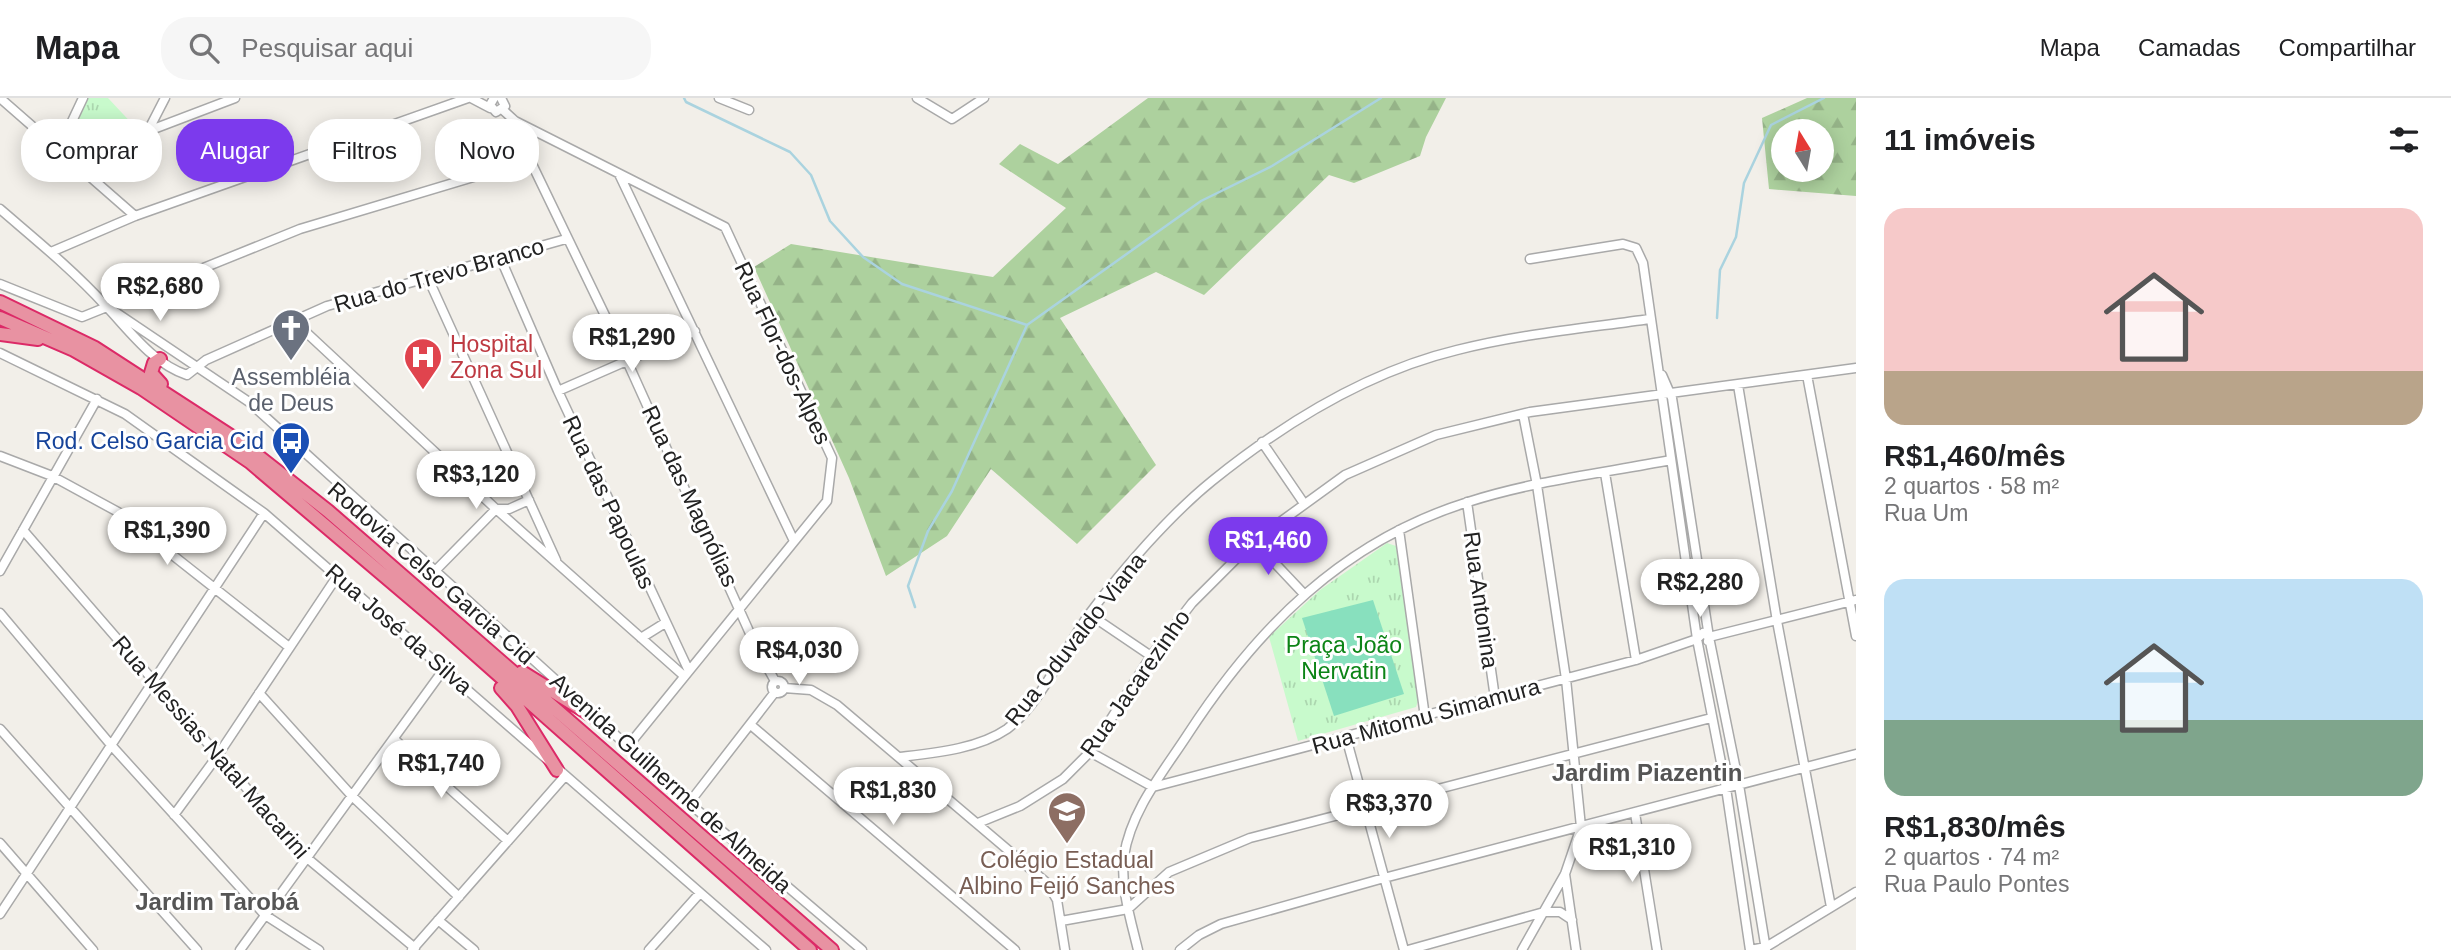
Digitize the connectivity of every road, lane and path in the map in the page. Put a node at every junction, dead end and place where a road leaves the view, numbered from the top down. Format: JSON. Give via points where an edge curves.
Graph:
{"nodes":[{"id":1,"x":0,"y":98,"type":"edge"},
{"id":2,"x":83,"y":98,"type":"edge"},
{"id":3,"x":165,"y":98,"type":"edge"},
{"id":4,"x":235,"y":98,"type":"edge"},
{"id":5,"x":470,"y":98,"type":"edge"},
{"id":6,"x":494,"y":98,"type":"edge"},
{"id":7,"x":501,"y":98,"type":"edge"},
{"id":8,"x":719,"y":98,"type":"edge"},
{"id":9,"x":917,"y":98,"type":"edge"},
{"id":10,"x":983,"y":98,"type":"edge"},
{"id":11,"x":490,"y":108,"type":"junction"},
{"id":12,"x":503,"y":110,"type":"junction"},
{"id":13,"x":748,"y":110,"type":"dead end"},
{"id":14,"x":24,"y":119,"type":"edge"},
{"id":15,"x":73,"y":119,"type":"edge"},
{"id":16,"x":154,"y":119,"type":"edge"},
{"id":17,"x":512,"y":119,"type":"edge"},
{"id":18,"x":162,"y":125,"type":"edge"},
{"id":19,"x":539,"y":133,"type":"edge"},
{"id":20,"x":619,"y":173,"type":"junction"},
{"id":21,"x":539,"y":180,"type":"edge"},
{"id":22,"x":97,"y":182,"type":"edge"},
{"id":23,"x":457,"y":182,"type":"edge"},
{"id":24,"x":0,"y":209,"type":"edge"},
{"id":25,"x":135,"y":216,"type":"junction"},
{"id":26,"x":566,"y":239,"type":"junction"},
{"id":27,"x":51,"y":252,"type":"junction"},
{"id":28,"x":499,"y":257,"type":"junction"},
{"id":29,"x":1530,"y":259,"type":"dead end"},
{"id":30,"x":427,"y":276,"type":"junction"},
{"id":31,"x":0,"y":284,"type":"edge"},
{"id":32,"x":0,"y":302,"type":"edge"},
{"id":33,"x":106,"y":305,"type":"junction"},
{"id":34,"x":0,"y":318,"type":"edge"},
{"id":35,"x":1650,"y":319,"type":"junction"},
{"id":36,"x":294,"y":321,"type":"junction"},
{"id":37,"x":695,"y":331,"type":"junction"},
{"id":38,"x":0,"y":334,"type":"edge"},
{"id":39,"x":58,"y":343,"type":"junction"},
{"id":40,"x":0,"y":353,"type":"edge"},
{"id":41,"x":160,"y":359,"type":"junction"},
{"id":42,"x":627,"y":361,"type":"junction"},
{"id":43,"x":198,"y":366,"type":"junction"},
{"id":44,"x":1856,"y":368,"type":"edge"},
{"id":45,"x":1661,"y":372,"type":"junction"},
{"id":46,"x":1807,"y":375,"type":"junction"},
{"id":47,"x":1738,"y":385,"type":"junction"},
{"id":48,"x":558,"y":391,"type":"junction"},
{"id":49,"x":1671,"y":393,"type":"junction"},
{"id":50,"x":1660,"y":395,"type":"junction"},
{"id":51,"x":97,"y":400,"type":"junction"},
{"id":52,"x":1523,"y":414,"type":"junction"},
{"id":53,"x":240,"y":442,"type":"junction"},
{"id":54,"x":1262,"y":442,"type":"junction"},
{"id":55,"x":0,"y":456,"type":"edge"},
{"id":56,"x":1671,"y":460,"type":"junction"},
{"id":57,"x":1605,"y":473,"type":"junction"},
{"id":58,"x":52,"y":476,"type":"junction"},
{"id":59,"x":1537,"y":485,"type":"junction"},
{"id":60,"x":528,"y":500,"type":"junction"},
{"id":61,"x":1303,"y":502,"type":"junction"},
{"id":62,"x":1467,"y":502,"type":"junction"},
{"id":63,"x":496,"y":509,"type":"junction"},
{"id":64,"x":264,"y":513,"type":"junction"},
{"id":65,"x":23,"y":530,"type":"junction"},
{"id":66,"x":1399,"y":530,"type":"junction"},
{"id":67,"x":794,"y":541,"type":"junction"},
{"id":68,"x":1254,"y":541,"type":"junction"},
{"id":69,"x":558,"y":566,"type":"junction"},
{"id":70,"x":436,"y":570,"type":"junction"},
{"id":71,"x":0,"y":571,"type":"edge"},
{"id":72,"x":338,"y":575,"type":"junction"},
{"id":73,"x":216,"y":587,"type":"junction"},
{"id":74,"x":1303,"y":593,"type":"junction"},
{"id":75,"x":1853,"y":601,"type":"edge"},
{"id":76,"x":740,"y":606,"type":"junction"},
{"id":77,"x":0,"y":613,"type":"edge"},
{"id":78,"x":1089,"y":614,"type":"junction"},
{"id":79,"x":1777,"y":621,"type":"junction"},
{"id":80,"x":665,"y":623,"type":"junction"},
{"id":81,"x":441,"y":624,"type":"junction"},
{"id":82,"x":461,"y":627,"type":"junction"},
{"id":83,"x":1856,"y":636,"type":"edge"},
{"id":84,"x":641,"y":638,"type":"junction"},
{"id":85,"x":1709,"y":638,"type":"junction"},
{"id":86,"x":1697,"y":639,"type":"junction"},
{"id":87,"x":289,"y":647,"type":"junction"},
{"id":88,"x":1151,"y":656,"type":"junction"},
{"id":89,"x":1636,"y":660,"type":"junction"},
{"id":90,"x":444,"y":669,"type":"junction"},
{"id":91,"x":685,"y":672,"type":"junction"},
{"id":92,"x":1566,"y":679,"type":"junction"},
{"id":93,"x":775,"y":681,"type":"junction"},
{"id":94,"x":153,"y":682,"type":"junction"},
{"id":95,"x":784,"y":688,"type":"junction"},
{"id":96,"x":775,"y":692,"type":"junction"},
{"id":97,"x":259,"y":693,"type":"junction"},
{"id":98,"x":1495,"y":698,"type":"junction"},
{"id":99,"x":1425,"y":717,"type":"junction"},
{"id":100,"x":1711,"y":718,"type":"junction"},
{"id":101,"x":599,"y":720,"type":"junction"},
{"id":102,"x":752,"y":726,"type":"junction"},
{"id":103,"x":0,"y":729,"type":"edge"},
{"id":104,"x":1346,"y":737,"type":"junction"},
{"id":105,"x":394,"y":739,"type":"junction"},
{"id":106,"x":111,"y":745,"type":"junction"},
{"id":107,"x":628,"y":746,"type":"junction"},
{"id":108,"x":1090,"y":752,"type":"junction"},
{"id":109,"x":1571,"y":753,"type":"junction"},
{"id":110,"x":1856,"y":754,"type":"edge"},
{"id":111,"x":218,"y":755,"type":"junction"},
{"id":112,"x":900,"y":757,"type":"junction"},
{"id":113,"x":1805,"y":768,"type":"junction"},
{"id":114,"x":561,"y":773,"type":"junction"},
{"id":115,"x":1739,"y":785,"type":"junction"},
{"id":116,"x":1153,"y":788,"type":"junction"},
{"id":117,"x":1726,"y":789,"type":"junction"},
{"id":118,"x":352,"y":796,"type":"junction"},
{"id":119,"x":689,"y":803,"type":"junction"},
{"id":120,"x":69,"y":808,"type":"junction"},
{"id":121,"x":1365,"y":808,"type":"junction"},
{"id":122,"x":1634,"y":813,"type":"junction"},
{"id":123,"x":174,"y":815,"type":"junction"},
{"id":124,"x":978,"y":823,"type":"junction"},
{"id":125,"x":1581,"y":827,"type":"junction"},
{"id":126,"x":508,"y":841,"type":"junction"},
{"id":127,"x":0,"y":843,"type":"edge"},
{"id":128,"x":307,"y":858,"type":"junction"},
{"id":129,"x":26,"y":874,"type":"junction"},
{"id":130,"x":1565,"y":874,"type":"junction"},
{"id":131,"x":1384,"y":878,"type":"junction"},
{"id":132,"x":1856,"y":892,"type":"edge"},
{"id":133,"x":700,"y":893,"type":"junction"},
{"id":134,"x":459,"y":897,"type":"junction"},
{"id":135,"x":1831,"y":907,"type":"junction"},
{"id":136,"x":1128,"y":909,"type":"junction"},
{"id":137,"x":1544,"y":912,"type":"junction"},
{"id":138,"x":0,"y":914,"type":"edge"},
{"id":139,"x":265,"y":915,"type":"junction"},
{"id":140,"x":439,"y":920,"type":"junction"},
{"id":141,"x":1572,"y":920,"type":"junction"},
{"id":142,"x":1061,"y":921,"type":"junction"},
{"id":143,"x":1766,"y":948,"type":"edge"},
{"id":144,"x":414,"y":949,"type":"edge"},
{"id":145,"x":93,"y":950,"type":"edge"},
{"id":146,"x":197,"y":950,"type":"edge"},
{"id":147,"x":240,"y":950,"type":"edge"},
{"id":148,"x":319,"y":950,"type":"edge"},
{"id":149,"x":474,"y":950,"type":"edge"},
{"id":150,"x":649,"y":950,"type":"edge"},
{"id":151,"x":766,"y":950,"type":"edge"},
{"id":152,"x":810,"y":950,"type":"edge"},
{"id":153,"x":832,"y":950,"type":"edge"},
{"id":154,"x":862,"y":950,"type":"edge"},
{"id":155,"x":1015,"y":950,"type":"edge"},
{"id":156,"x":1065,"y":950,"type":"edge"},
{"id":157,"x":1138,"y":950,"type":"edge"},
{"id":158,"x":1180,"y":950,"type":"edge"},
{"id":159,"x":1406,"y":950,"type":"edge"},
{"id":160,"x":1522,"y":950,"type":"edge"},
{"id":161,"x":1576,"y":950,"type":"edge"},
{"id":162,"x":1657,"y":950,"type":"edge"},
{"id":163,"x":1750,"y":950,"type":"edge"}],
"edges":[{"from":1,"to":14,"type":"street"},
{"from":2,"to":15,"type":"street"},
{"from":3,"to":16,"type":"street"},
{"from":4,"to":18,"type":"street"},
{"from":5,"to":11,"type":"street"},
{"from":5,"to":25,"type":"street"},
{"from":6,"to":11,"type":"street"},
{"from":7,"to":12,"type":"street"},
{"from":8,"to":13,"type":"street"},
{"from":9,"to":10,"type":"street","via":[[952,119]]},
{"from":11,"to":12,"type":"street"},
{"from":12,"to":17,"type":"street","name":"Rua Flor-dos-Alpes"},
{"from":19,"to":20,"type":"street","name":"Rua Flor-dos-Alpes"},
{"from":20,"to":37,"type":"street"},
{"from":20,"to":67,"type":"street","name":"Rua Flor-dos-Alpes","via":[[725,227],[832,458],[827,500]]},
{"from":21,"to":26,"type":"street","name":"Rua das Magnólias"},
{"from":22,"to":25,"type":"street"},
{"from":23,"to":33,"type":"street","via":[[300,229]]},
{"from":24,"to":27,"type":"street","name":"Avenida Guilherme de Almeida"},
{"from":25,"to":27,"type":"street"},
{"from":26,"to":28,"type":"street","name":"Rua do Trevo Branco"},
{"from":26,"to":42,"type":"street","name":"Rua das Magnólias"},
{"from":27,"to":33,"type":"street","name":"Avenida Guilherme de Almeida"},
{"from":28,"to":30,"type":"street","name":"Rua do Trevo Branco"},
{"from":28,"to":48,"type":"street","name":"Rua das Papoulas"},
{"from":29,"to":35,"type":"street","via":[[1623,244],[1636,248],[1643,263]]},
{"from":30,"to":36,"type":"street","name":"Rua do Trevo Branco","via":[[327,306]]},
{"from":30,"to":60,"type":"street"},
{"from":31,"to":33,"type":"street","via":[[73,316],[82,317]]},
{"from":32,"to":53,"type":"highway","name":"Rodovia Celso Garcia Cid","via":[[95,348]]},
{"from":33,"to":41,"type":"street","name":"Avenida Guilherme de Almeida","via":[[134,338]]},
{"from":33,"to":43,"type":"street","name":"Avenida Guilherme de Almeida"},
{"from":34,"to":39,"type":"highway","name":"Rodovia Celso Garcia Cid"},
{"from":35,"to":45,"type":"street"},
{"from":35,"to":54,"type":"street","name":"Rua Oduvaldo Viana","via":[[1456,350],[1381,375]]},
{"from":36,"to":43,"type":"street","name":"Rua do Trevo Branco"},
{"from":36,"to":63,"type":"street"},
{"from":37,"to":42,"type":"street"},
{"from":37,"to":67,"type":"street"},
{"from":38,"to":39,"type":"highway"},
{"from":39,"to":81,"type":"highway","name":"Rodovia Celso Garcia Cid","via":[[141,388],[250,462]]},
{"from":40,"to":51,"type":"street","name":"Rua José da Silva"},
{"from":41,"to":43,"type":"street","name":"Avenida Guilherme de Almeida","via":[[187,375]]},
{"from":41,"to":53,"type":"highway","via":[[151,368],[154,379],[211,416]]},
{"from":42,"to":48,"type":"street"},
{"from":42,"to":76,"type":"street","name":"Rua das Magnólias"},
{"from":43,"to":70,"type":"street","name":"Avenida Guilherme de Almeida","via":[[249,402]]},
{"from":44,"to":46,"type":"street","name":"Rua Jacarezinho"},
{"from":45,"to":49,"type":"street"},
{"from":45,"to":50,"type":"street"},
{"from":46,"to":47,"type":"street","name":"Rua Jacarezinho"},
{"from":46,"to":75,"type":"street"},
{"from":47,"to":49,"type":"street","name":"Rua Jacarezinho"},
{"from":47,"to":79,"type":"street"},
{"from":48,"to":80,"type":"street","name":"Rua das Papoulas"},
{"from":49,"to":50,"type":"street","name":"Rua Jacarezinho"},
{"from":49,"to":85,"type":"street"},
{"from":50,"to":52,"type":"street","name":"Rua Jacarezinho"},
{"from":50,"to":56,"type":"street"},
{"from":51,"to":58,"type":"street"},
{"from":51,"to":64,"type":"street","name":"Rua José da Silva","via":[[125,414]]},
{"from":52,"to":59,"type":"street"},
{"from":52,"to":61,"type":"street","name":"Rua Jacarezinho","via":[[1436,435],[1345,475]]},
{"from":53,"to":82,"type":"highway","name":"Rodovia Celso Garcia Cid","via":[[328,511]]},
{"from":54,"to":61,"type":"street"},
{"from":54,"to":78,"type":"street","name":"Rua Oduvaldo Viana","via":[[1209,483],[1129,564]]},
{"from":55,"to":58,"type":"street"},
{"from":56,"to":57,"type":"street"},
{"from":56,"to":86,"type":"street"},
{"from":57,"to":59,"type":"street"},
{"from":57,"to":89,"type":"street"},
{"from":58,"to":65,"type":"street"},
{"from":58,"to":73,"type":"street","via":[[118,512]]},
{"from":59,"to":62,"type":"street"},
{"from":59,"to":92,"type":"street"},
{"from":60,"to":63,"type":"street","via":[[509,509]]},
{"from":60,"to":69,"type":"street"},
{"from":61,"to":68,"type":"street","name":"Rua Jacarezinho"},
{"from":62,"to":66,"type":"street"},
{"from":62,"to":98,"type":"street","name":"Rua Antonina"},
{"from":63,"to":69,"type":"street"},
{"from":63,"to":70,"type":"street"},
{"from":64,"to":72,"type":"street","name":"Rua José da Silva"},
{"from":64,"to":73,"type":"street"},
{"from":65,"to":71,"type":"street"},
{"from":65,"to":94,"type":"street","name":"Rua Messias Natal Macarini"},
{"from":66,"to":74,"type":"street"},
{"from":66,"to":99,"type":"street"},
{"from":67,"to":76,"type":"street","name":"Rua Flor-dos-Alpes"},
{"from":68,"to":74,"type":"street"},
{"from":68,"to":88,"type":"street","name":"Rua Jacarezinho","via":[[1192,603]]},
{"from":69,"to":84,"type":"street"},
{"from":70,"to":101,"type":"street","name":"Avenida Guilherme de Almeida"},
{"from":72,"to":87,"type":"street"},
{"from":72,"to":90,"type":"street","name":"Rua José da Silva"},
{"from":73,"to":87,"type":"street"},
{"from":73,"to":94,"type":"street"},
{"from":74,"to":116,"type":"street","via":[[1233,670]]},
{"from":75,"to":79,"type":"street"},
{"from":75,"to":83,"type":"street"},
{"from":76,"to":91,"type":"street","name":"Rua Flor-dos-Alpes"},
{"from":76,"to":93,"type":"street","name":"Rua das Magnólias"},
{"from":77,"to":106,"type":"street"},
{"from":78,"to":88,"type":"street"},
{"from":78,"to":112,"type":"street","name":"Rua Oduvaldo Viana","via":[[1031,702],[1007,728],[978,742]]},
{"from":79,"to":85,"type":"street"},
{"from":79,"to":113,"type":"street"},
{"from":80,"to":84,"type":"street"},
{"from":80,"to":91,"type":"street","name":"Rua das Papoulas"},
{"from":81,"to":114,"type":"highway","via":[[517,706]]},
{"from":81,"to":152,"type":"highway","name":"Rodovia Celso Garcia Cid"},
{"from":82,"to":101,"type":"highway"},
{"from":82,"to":153,"type":"highway","name":"Rodovia Celso Garcia Cid"},
{"from":84,"to":91,"type":"street"},
{"from":85,"to":86,"type":"street","name":"Rua Mitomu Simamura","via":[[1703,633]]},
{"from":85,"to":115,"type":"street"},
{"from":86,"to":89,"type":"street","name":"Rua Mitomu Simamura"},
{"from":86,"to":100,"type":"street"},
{"from":87,"to":97,"type":"street"},
{"from":88,"to":108,"type":"street","name":"Rua Jacarezinho"},
{"from":89,"to":92,"type":"street","name":"Rua Mitomu Simamura"},
{"from":90,"to":105,"type":"street"},
{"from":90,"to":114,"type":"street","name":"Rua José da Silva"},
{"from":91,"to":107,"type":"street","name":"Rua Flor-dos-Alpes"},
{"from":92,"to":98,"type":"street","name":"Rua Mitomu Simamura"},
{"from":92,"to":109,"type":"street"},
{"from":93,"to":95,"type":"street","via":[[781,681]]},
{"from":93,"to":96,"type":"street"},
{"from":94,"to":106,"type":"street"},
{"from":94,"to":111,"type":"street","name":"Rua Messias Natal Macarini"},
{"from":95,"to":96,"type":"street"},
{"from":95,"to":112,"type":"street","via":[[811,690],[837,705]]},
{"from":96,"to":102,"type":"street"},
{"from":97,"to":111,"type":"street"},
{"from":97,"to":118,"type":"street"},
{"from":98,"to":99,"type":"street","name":"Rua Mitomu Simamura"},
{"from":99,"to":104,"type":"street","name":"Rua Mitomu Simamura"},
{"from":100,"to":109,"type":"street"},
{"from":100,"to":117,"type":"street"},
{"from":101,"to":107,"type":"street","name":"Avenida Guilherme de Almeida"},
{"from":102,"to":119,"type":"street"},
{"from":102,"to":155,"type":"street"},
{"from":103,"to":120,"type":"street"},
{"from":104,"to":116,"type":"street","name":"Rua Mitomu Simamura"},
{"from":104,"to":121,"type":"street"},
{"from":105,"to":118,"type":"street"},
{"from":105,"to":126,"type":"street"},
{"from":106,"to":120,"type":"street"},
{"from":106,"to":123,"type":"street"},
{"from":107,"to":119,"type":"street","name":"Avenida Guilherme de Almeida"},
{"from":108,"to":116,"type":"street"},
{"from":108,"to":124,"type":"street","name":"Rua Jacarezinho","via":[[1051,788]]},
{"from":109,"to":121,"type":"street"},
{"from":109,"to":125,"type":"street"},
{"from":110,"to":113,"type":"street"},
{"from":111,"to":123,"type":"street"},
{"from":111,"to":128,"type":"street","name":"Rua Messias Natal Macarini"},
{"from":112,"to":124,"type":"street"},
{"from":113,"to":115,"type":"street"},
{"from":113,"to":135,"type":"street"},
{"from":114,"to":126,"type":"street"},
{"from":114,"to":133,"type":"street","name":"Rua José da Silva"},
{"from":115,"to":117,"type":"street"},
{"from":115,"to":143,"type":"street"},
{"from":116,"to":136,"type":"street","via":[[1135,818],[1124,857]]},
{"from":117,"to":122,"type":"street"},
{"from":117,"to":163,"type":"street"},
{"from":118,"to":128,"type":"street"},
{"from":118,"to":134,"type":"street"},
{"from":119,"to":154,"type":"street","name":"Avenida Guilherme de Almeida"},
{"from":120,"to":129,"type":"street"},
{"from":120,"to":146,"type":"street"},
{"from":121,"to":131,"type":"street"},
{"from":121,"to":136,"type":"street","via":[[1204,855],[1161,877]]},
{"from":122,"to":125,"type":"street"},
{"from":122,"to":162,"type":"street"},
{"from":123,"to":139,"type":"street"},
{"from":124,"to":142,"type":"street","via":[[1048,883]]},
{"from":125,"to":130,"type":"street"},
{"from":125,"to":131,"type":"street"},
{"from":126,"to":134,"type":"street"},
{"from":127,"to":129,"type":"street"},
{"from":128,"to":139,"type":"street"},
{"from":128,"to":144,"type":"street","name":"Rua Messias Natal Macarini"},
{"from":129,"to":138,"type":"street"},
{"from":129,"to":145,"type":"street"},
{"from":130,"to":137,"type":"street"},
{"from":130,"to":141,"type":"street"},
{"from":131,"to":158,"type":"street","via":[[1221,925]]},
{"from":131,"to":159,"type":"street"},
{"from":132,"to":135,"type":"street"},
{"from":133,"to":150,"type":"street"},
{"from":133,"to":151,"type":"street","name":"Rua José da Silva"},
{"from":134,"to":140,"type":"street"},
{"from":135,"to":143,"type":"street"},
{"from":136,"to":142,"type":"street"},
{"from":136,"to":157,"type":"street"},
{"from":137,"to":141,"type":"street","via":[[1560,912]]},
{"from":137,"to":159,"type":"street"},
{"from":137,"to":160,"type":"street"},
{"from":139,"to":147,"type":"street"},
{"from":139,"to":148,"type":"street"},
{"from":140,"to":144,"type":"street"},
{"from":140,"to":149,"type":"street"},
{"from":141,"to":161,"type":"street"},
{"from":142,"to":156,"type":"street"},
{"from":143,"to":163,"type":"street"}]}
